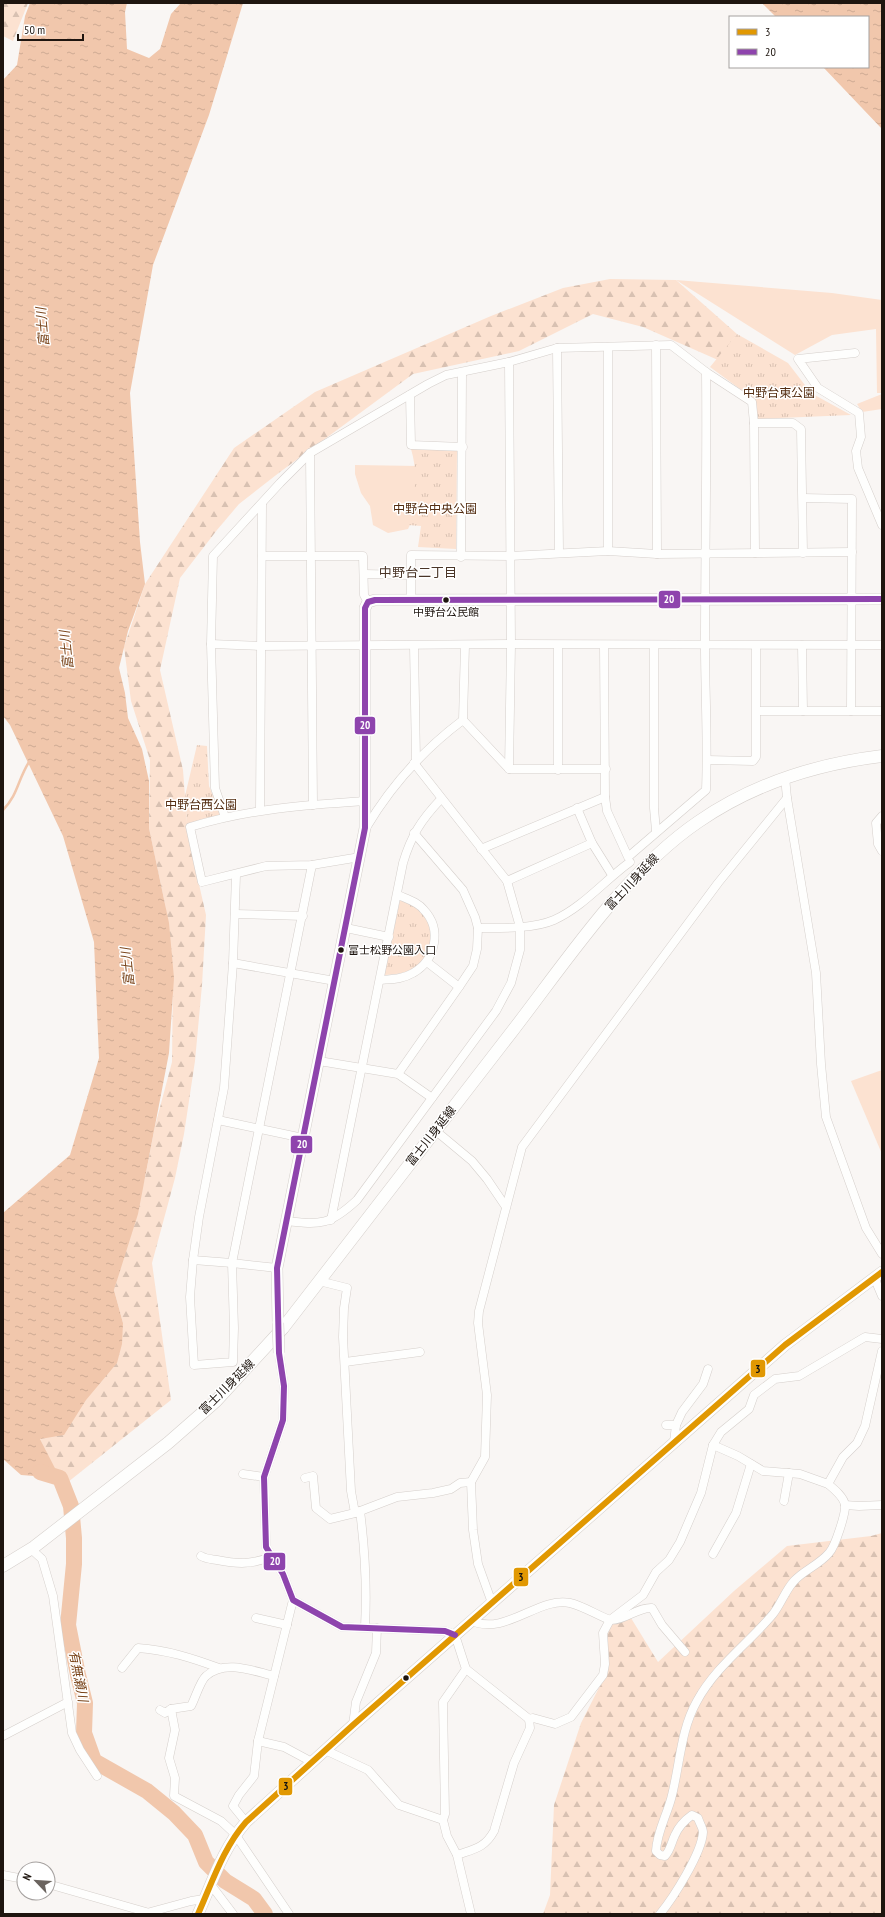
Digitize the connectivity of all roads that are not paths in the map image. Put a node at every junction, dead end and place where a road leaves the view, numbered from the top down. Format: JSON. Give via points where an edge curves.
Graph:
{"nodes":[{"id":1,"x":656,"y":345,"type":"junction"},
{"id":2,"x":608,"y":347,"type":"junction"},
{"id":3,"x":557,"y":348,"type":"junction"},
{"id":4,"x":855,"y":353,"type":"dead end"},
{"id":5,"x":508,"y":362,"type":"junction"},
{"id":6,"x":706,"y":372,"type":"junction"},
{"id":7,"x":462,"y":373,"type":"junction"},
{"id":8,"x":410,"y":395,"type":"junction"},
{"id":9,"x":754,"y":423,"type":"junction"},
{"id":10,"x":463,"y":447,"type":"junction"},
{"id":11,"x":310,"y":453,"type":"junction"},
{"id":12,"x":803,"y":498,"type":"junction"},
{"id":13,"x":262,"y":504,"type":"junction"},
{"id":14,"x":882,"y":525,"type":"edge"},
{"id":15,"x":608,"y":551,"type":"junction"},
{"id":16,"x":852,"y":552,"type":"junction"},
{"id":17,"x":559,"y":553,"type":"junction"},
{"id":18,"x":707,"y":553,"type":"junction"},
{"id":19,"x":755,"y":553,"type":"junction"},
{"id":20,"x":803,"y":553,"type":"junction"},
{"id":21,"x":657,"y":554,"type":"junction"},
{"id":22,"x":312,"y":555,"type":"junction"},
{"id":23,"x":262,"y":556,"type":"junction"},
{"id":24,"x":510,"y":556,"type":"junction"},
{"id":25,"x":461,"y":557,"type":"junction"},
{"id":26,"x":364,"y":574,"type":"junction"},
{"id":27,"x":411,"y":575,"type":"junction"},
{"id":28,"x":852,"y":598,"type":"junction"},
{"id":29,"x":706,"y":599,"type":"junction"},
{"id":30,"x":882,"y":599,"type":"edge"},
{"id":31,"x":411,"y":600,"type":"junction"},
{"id":32,"x":510,"y":600,"type":"junction"},
{"id":33,"x":368,"y":602,"type":"junction"},
{"id":34,"x":211,"y":644,"type":"junction"},
{"id":35,"x":511,"y":644,"type":"junction"},
{"id":36,"x":465,"y":645,"type":"junction"},
{"id":37,"x":558,"y":645,"type":"junction"},
{"id":38,"x":604,"y":645,"type":"junction"},
{"id":39,"x":654,"y":645,"type":"junction"},
{"id":40,"x":705,"y":645,"type":"junction"},
{"id":41,"x":802,"y":645,"type":"junction"},
{"id":42,"x":851,"y":645,"type":"junction"},
{"id":43,"x":882,"y":645,"type":"edge"},
{"id":44,"x":261,"y":646,"type":"junction"},
{"id":45,"x":311,"y":646,"type":"junction"},
{"id":46,"x":364,"y":646,"type":"junction"},
{"id":47,"x":414,"y":646,"type":"junction"},
{"id":48,"x":756,"y":646,"type":"junction"},
{"id":49,"x":757,"y":711,"type":"junction"},
{"id":50,"x":803,"y":711,"type":"junction"},
{"id":51,"x":850,"y":711,"type":"junction"},
{"id":52,"x":882,"y":711,"type":"edge"},
{"id":53,"x":464,"y":720,"type":"junction"},
{"id":54,"x":882,"y":756,"type":"edge"},
{"id":55,"x":707,"y":760,"type":"junction"},
{"id":56,"x":415,"y":761,"type":"junction"},
{"id":57,"x":509,"y":769,"type":"junction"},
{"id":58,"x":606,"y":769,"type":"junction"},
{"id":59,"x":558,"y":770,"type":"junction"},
{"id":60,"x":785,"y":777,"type":"junction"},
{"id":61,"x":605,"y":797,"type":"junction"},
{"id":62,"x":787,"y":798,"type":"junction"},
{"id":63,"x":441,"y":799,"type":"junction"},
{"id":64,"x":365,"y":801,"type":"junction"},
{"id":65,"x":312,"y":805,"type":"junction"},
{"id":66,"x":577,"y":808,"type":"junction"},
{"id":67,"x":260,"y":810,"type":"junction"},
{"id":68,"x":882,"y":816,"type":"edge"},
{"id":69,"x":225,"y":817,"type":"junction"},
{"id":70,"x":365,"y":828,"type":"junction"},
{"id":71,"x":656,"y":831,"type":"junction"},
{"id":72,"x":414,"y":833,"type":"junction"},
{"id":73,"x":592,"y":843,"type":"junction"},
{"id":74,"x":481,"y":849,"type":"junction"},
{"id":75,"x":882,"y":851,"type":"edge"},
{"id":76,"x":360,"y":857,"type":"junction"},
{"id":77,"x":630,"y":862,"type":"dead end"},
{"id":78,"x":312,"y":864,"type":"junction"},
{"id":79,"x":236,"y":875,"type":"junction"},
{"id":80,"x":612,"y":875,"type":"junction"},
{"id":81,"x":507,"y":880,"type":"junction"},
{"id":82,"x":398,"y":894,"type":"junction"},
{"id":83,"x":235,"y":914,"type":"junction"},
{"id":84,"x":303,"y":916,"type":"junction"},
{"id":85,"x":520,"y":927,"type":"junction"},
{"id":86,"x":346,"y":928,"type":"junction"},
{"id":87,"x":478,"y":928,"type":"junction"},
{"id":88,"x":389,"y":937,"type":"junction"},
{"id":89,"x":427,"y":962,"type":"junction"},
{"id":90,"x":233,"y":963,"type":"junction"},
{"id":91,"x":290,"y":972,"type":"junction"},
{"id":92,"x":380,"y":980,"type":"junction"},
{"id":93,"x":335,"y":981,"type":"junction"},
{"id":94,"x":459,"y":987,"type":"junction"},
{"id":95,"x":319,"y":1061,"type":"junction"},
{"id":96,"x":362,"y":1068,"type":"junction"},
{"id":97,"x":398,"y":1074,"type":"junction"},
{"id":98,"x":432,"y":1098,"type":"junction"},
{"id":99,"x":218,"y":1120,"type":"junction"},
{"id":100,"x":259,"y":1129,"type":"junction"},
{"id":101,"x":436,"y":1131,"type":"junction"},
{"id":102,"x":303,"y":1138,"type":"junction"},
{"id":103,"x":506,"y":1207,"type":"junction"},
{"id":104,"x":331,"y":1220,"type":"junction"},
{"id":105,"x":286,"y":1221,"type":"junction"},
{"id":106,"x":882,"y":1254,"type":"edge"},
{"id":107,"x":193,"y":1260,"type":"junction"},
{"id":108,"x":232,"y":1263,"type":"junction"},
{"id":109,"x":277,"y":1268,"type":"junction"},
{"id":110,"x":878,"y":1275,"type":"edge"},
{"id":111,"x":319,"y":1281,"type":"junction"},
{"id":112,"x":882,"y":1296,"type":"edge"},
{"id":113,"x":882,"y":1339,"type":"edge"},
{"id":114,"x":882,"y":1351,"type":"edge"},
{"id":115,"x":420,"y":1352,"type":"dead end"},
{"id":116,"x":279,"y":1353,"type":"joint"},
{"id":117,"x":345,"y":1362,"type":"junction"},
{"id":118,"x":708,"y":1369,"type":"dead end"},
{"id":119,"x":666,"y":1425,"type":"dead end"},
{"id":120,"x":676,"y":1425,"type":"junction"},
{"id":121,"x":674,"y":1442,"type":"junction"},
{"id":122,"x":713,"y":1445,"type":"junction"},
{"id":123,"x":751,"y":1464,"type":"junction"},
{"id":124,"x":243,"y":1474,"type":"dead end"},
{"id":125,"x":789,"y":1474,"type":"junction"},
{"id":126,"x":264,"y":1477,"type":"junction"},
{"id":127,"x":305,"y":1478,"type":"dead end"},
{"id":128,"x":471,"y":1482,"type":"junction"},
{"id":129,"x":828,"y":1484,"type":"junction"},
{"id":130,"x":784,"y":1501,"type":"dead end"},
{"id":131,"x":845,"y":1504,"type":"junction"},
{"id":132,"x":882,"y":1504,"type":"edge"},
{"id":133,"x":358,"y":1512,"type":"junction"},
{"id":134,"x":33,"y":1548,"type":"junction"},
{"id":135,"x":713,"y":1554,"type":"dead end"},
{"id":136,"x":202,"y":1556,"type":"dead end"},
{"id":137,"x":272,"y":1556,"type":"junction"},
{"id":138,"x":3,"y":1566,"type":"edge"},
{"id":139,"x":293,"y":1600,"type":"junction"},
{"id":140,"x":492,"y":1603,"type":"junction"},
{"id":141,"x":256,"y":1618,"type":"dead end"},
{"id":142,"x":472,"y":1620,"type":"junction"},
{"id":143,"x":610,"y":1620,"type":"junction"},
{"id":144,"x":287,"y":1624,"type":"junction"},
{"id":145,"x":365,"y":1627,"type":"junction"},
{"id":146,"x":377,"y":1628,"type":"junction"},
{"id":147,"x":455,"y":1635,"type":"junction"},
{"id":148,"x":685,"y":1652,"type":"dead end"},
{"id":149,"x":122,"y":1668,"type":"dead end"},
{"id":150,"x":219,"y":1668,"type":"junction"},
{"id":151,"x":466,"y":1669,"type":"junction"},
{"id":152,"x":274,"y":1676,"type":"junction"},
{"id":153,"x":68,"y":1702,"type":"junction"},
{"id":154,"x":171,"y":1709,"type":"junction"},
{"id":155,"x":160,"y":1710,"type":"dead end"},
{"id":156,"x":529,"y":1719,"type":"junction"},
{"id":157,"x":353,"y":1725,"type":"junction"},
{"id":158,"x":3,"y":1736,"type":"edge"},
{"id":159,"x":258,"y":1740,"type":"junction"},
{"id":160,"x":325,"y":1750,"type":"junction"},
{"id":161,"x":312,"y":1762,"type":"junction"},
{"id":162,"x":98,"y":1776,"type":"dead end"},
{"id":163,"x":443,"y":1820,"type":"junction"},
{"id":164,"x":246,"y":1822,"type":"junction"},
{"id":165,"x":235,"y":1834,"type":"junction"},
{"id":166,"x":457,"y":1855,"type":"junction"},
{"id":167,"x":3,"y":1875,"type":"edge"},
{"id":168,"x":16,"y":1877,"type":"edge"},
{"id":169,"x":212,"y":1883,"type":"junction"},
{"id":170,"x":56,"y":1886,"type":"edge"},
{"id":171,"x":204,"y":1899,"type":"junction"},
{"id":172,"x":144,"y":1913,"type":"edge"},
{"id":173,"x":198,"y":1914,"type":"edge"},
{"id":174,"x":233,"y":1914,"type":"edge"},
{"id":175,"x":289,"y":1914,"type":"edge"},
{"id":176,"x":472,"y":1914,"type":"edge"},
{"id":177,"x":660,"y":1914,"type":"edge"}],
"edges":[{"from":1,"to":2,"type":"street"},
{"from":1,"to":6,"type":"street","via":[[671,345]]},
{"from":1,"to":21,"type":"street"},
{"from":2,"to":3,"type":"street"},
{"from":2,"to":15,"type":"street"},
{"from":3,"to":5,"type":"street"},
{"from":3,"to":17,"type":"street"},
{"from":4,"to":14,"type":"street","via":[[798,359],[818,388],[858,412],[861,436],[856,451],[858,468]]},
{"from":5,"to":7,"type":"street"},
{"from":5,"to":24,"type":"street"},
{"from":6,"to":9,"type":"street","via":[[752,402]]},
{"from":6,"to":18,"type":"street"},
{"from":7,"to":8,"type":"street","via":[[446,376]]},
{"from":7,"to":10,"type":"street"},
{"from":8,"to":10,"type":"street","via":[[411,445]]},
{"from":8,"to":11,"type":"street"},
{"from":9,"to":12,"type":"street","via":[[793,423],[801,429]]},
{"from":9,"to":19,"type":"street"},
{"from":10,"to":25,"type":"street"},
{"from":11,"to":13,"type":"street"},
{"from":11,"to":22,"type":"street"},
{"from":12,"to":16,"type":"street","via":[[852,499]]},
{"from":12,"to":20,"type":"street"},
{"from":13,"to":23,"type":"street"},
{"from":13,"to":34,"type":"street","via":[[213,556]]},
{"from":15,"to":17,"type":"street"},
{"from":15,"to":21,"type":"street"},
{"from":16,"to":20,"type":"street"},
{"from":16,"to":28,"type":"street"},
{"from":17,"to":24,"type":"street"},
{"from":18,"to":19,"type":"street"},
{"from":18,"to":21,"type":"street"},
{"from":18,"to":29,"type":"street"},
{"from":19,"to":20,"type":"street"},
{"from":22,"to":23,"type":"street"},
{"from":22,"to":26,"type":"street","via":[[363,556]]},
{"from":22,"to":45,"type":"street"},
{"from":23,"to":44,"type":"street"},
{"from":24,"to":25,"type":"street"},
{"from":24,"to":32,"type":"street"},
{"from":25,"to":27,"type":"street","via":[[411,555]]},
{"from":26,"to":27,"type":"street"},
{"from":26,"to":33,"type":"street","via":[[364,595]]},
{"from":27,"to":31,"type":"street"},
{"from":28,"to":29,"type":"street"},
{"from":28,"to":30,"type":"street"},
{"from":28,"to":42,"type":"street"},
{"from":29,"to":32,"type":"street"},
{"from":29,"to":40,"type":"street"},
{"from":31,"to":32,"type":"street"},
{"from":31,"to":33,"type":"street"},
{"from":32,"to":35,"type":"street"},
{"from":33,"to":46,"type":"street","via":[[365,608]]},
{"from":34,"to":44,"type":"street"},
{"from":34,"to":69,"type":"street","via":[[215,788]]},
{"from":35,"to":36,"type":"street"},
{"from":35,"to":37,"type":"street"},
{"from":35,"to":57,"type":"street"},
{"from":36,"to":47,"type":"street"},
{"from":36,"to":53,"type":"street"},
{"from":37,"to":38,"type":"street"},
{"from":37,"to":59,"type":"street"},
{"from":38,"to":39,"type":"street"},
{"from":38,"to":58,"type":"street"},
{"from":39,"to":40,"type":"street"},
{"from":39,"to":71,"type":"street"},
{"from":40,"to":48,"type":"street"},
{"from":40,"to":55,"type":"street"},
{"from":41,"to":42,"type":"street"},
{"from":41,"to":48,"type":"street"},
{"from":41,"to":50,"type":"street"},
{"from":42,"to":43,"type":"street"},
{"from":42,"to":51,"type":"street"},
{"from":44,"to":45,"type":"street"},
{"from":44,"to":67,"type":"street"},
{"from":45,"to":46,"type":"street"},
{"from":45,"to":65,"type":"street"},
{"from":46,"to":47,"type":"street"},
{"from":46,"to":64,"type":"street"},
{"from":47,"to":56,"type":"street"},
{"from":48,"to":49,"type":"street"},
{"from":49,"to":50,"type":"street"},
{"from":49,"to":55,"type":"street","via":[[756,757],[753,761]]},
{"from":50,"to":51,"type":"street"},
{"from":51,"to":52,"type":"street"},
{"from":53,"to":56,"type":"street","via":[[440,737]]},
{"from":53,"to":57,"type":"street"},
{"from":54,"to":60,"type":"main road","name":"富士川身延線","via":[[850,760]]},
{"from":55,"to":71,"type":"street","via":[[706,790]]},
{"from":56,"to":63,"type":"street"},
{"from":56,"to":70,"type":"street","via":[[380,804]]},
{"from":57,"to":59,"type":"street"},
{"from":58,"to":59,"type":"street"},
{"from":58,"to":61,"type":"street"},
{"from":60,"to":62,"type":"street"},
{"from":60,"to":101,"type":"main road","name":"富士川身延線","via":[[739,797],[698,822],[664,848],[595,922]]},
{"from":61,"to":66,"type":"street"},
{"from":61,"to":71,"type":"street","via":[[608,811],[628,856]]},
{"from":62,"to":103,"type":"street","via":[[718,883],[522,1147]]},
{"from":62,"to":106,"type":"street","via":[[816,973],[826,1117],[866,1228]]},
{"from":63,"to":72,"type":"street","via":[[427,813]]},
{"from":63,"to":74,"type":"street"},
{"from":64,"to":65,"type":"street"},
{"from":64,"to":70,"type":"street"},
{"from":65,"to":67,"type":"street"},
{"from":66,"to":73,"type":"street"},
{"from":66,"to":74,"type":"street"},
{"from":67,"to":69,"type":"street"},
{"from":68,"to":75,"type":"street","via":[[876,823],[878,844]]},
{"from":69,"to":79,"type":"street","via":[[190,827],[202,882]]},
{"from":70,"to":76,"type":"street"},
{"from":72,"to":82,"type":"street","via":[[403,863]]},
{"from":72,"to":87,"type":"street","via":[[462,890]]},
{"from":73,"to":80,"type":"street"},
{"from":73,"to":81,"type":"street"},
{"from":74,"to":81,"type":"street"},
{"from":76,"to":78,"type":"street"},
{"from":76,"to":86,"type":"street"},
{"from":77,"to":80,"type":"street"},
{"from":78,"to":79,"type":"street","via":[[266,866]]},
{"from":78,"to":84,"type":"street"},
{"from":79,"to":83,"type":"street"},
{"from":80,"to":85,"type":"street","via":[[579,905],[554,920]]},
{"from":81,"to":85,"type":"street"},
{"from":82,"to":88,"type":"street"},
{"from":82,"to":89,"type":"street","via":[[424,909],[434,926],[434,943]]},
{"from":83,"to":84,"type":"street"},
{"from":83,"to":90,"type":"street"},
{"from":84,"to":91,"type":"street"},
{"from":85,"to":87,"type":"street"},
{"from":85,"to":98,"type":"street","via":[[520,950],[511,983],[496,1011]]},
{"from":86,"to":88,"type":"street"},
{"from":86,"to":93,"type":"street"},
{"from":87,"to":94,"type":"street","via":[[473,966]]},
{"from":88,"to":92,"type":"street"},
{"from":89,"to":92,"type":"street","via":[[413,974],[399,979]]},
{"from":89,"to":94,"type":"street"},
{"from":90,"to":91,"type":"street"},
{"from":90,"to":99,"type":"street","via":[[224,1088]]},
{"from":91,"to":93,"type":"street"},
{"from":91,"to":100,"type":"street"},
{"from":92,"to":96,"type":"street"},
{"from":93,"to":95,"type":"street"},
{"from":94,"to":97,"type":"street"},
{"from":95,"to":96,"type":"street"},
{"from":95,"to":102,"type":"street"},
{"from":96,"to":97,"type":"street"},
{"from":96,"to":104,"type":"street"},
{"from":97,"to":98,"type":"street"},
{"from":98,"to":104,"type":"street","via":[[357,1200],[341,1215]]},
{"from":99,"to":100,"type":"street"},
{"from":99,"to":107,"type":"street"},
{"from":100,"to":102,"type":"street"},
{"from":100,"to":108,"type":"street"},
{"from":101,"to":103,"type":"street","via":[[472,1161]]},
{"from":101,"to":111,"type":"main road","name":"富士川身延線"},
{"from":102,"to":105,"type":"street"},
{"from":103,"to":128,"type":"street","via":[[478,1324],[487,1395],[485,1457]]},
{"from":104,"to":105,"type":"street","via":[[314,1224]]},
{"from":105,"to":109,"type":"street"},
{"from":107,"to":108,"type":"street"},
{"from":107,"to":108,"type":"street","via":[[190,1297],[194,1365],[233,1362]]},
{"from":108,"to":109,"type":"street"},
{"from":109,"to":116,"type":"street","bridge":true},
{"from":110,"to":112,"type":"street"},
{"from":110,"to":121,"type":"street","via":[[785,1345]]},
{"from":111,"to":117,"type":"street","via":[[347,1288],[344,1308]]},
{"from":111,"to":134,"type":"main road","name":"富士川身延線","via":[[283,1328],[216,1401],[168,1443]]},
{"from":113,"to":122,"type":"street","via":[[865,1337],[799,1376],[775,1378],[754,1395],[749,1409],[721,1432]]},
{"from":114,"to":129,"type":"street","via":[[865,1426],[857,1443],[844,1457]]},
{"from":115,"to":117,"type":"street"},
{"from":116,"to":126,"type":"street","via":[[284,1386],[283,1420]]},
{"from":117,"to":133,"type":"street","via":[[351,1491]]},
{"from":118,"to":120,"type":"street","via":[[703,1384],[682,1412]]},
{"from":119,"to":120,"type":"street"},
{"from":120,"to":121,"type":"street"},
{"from":121,"to":140,"type":"street"},
{"from":122,"to":123,"type":"street"},
{"from":122,"to":143,"type":"street","via":[[701,1493],[680,1542],[669,1560],[656,1572],[643,1595]]},
{"from":123,"to":125,"type":"street","via":[[763,1471]]},
{"from":123,"to":135,"type":"street","via":[[736,1513]]},
{"from":124,"to":126,"type":"street"},
{"from":125,"to":129,"type":"street","via":[[800,1474]]},
{"from":125,"to":130,"type":"street"},
{"from":126,"to":137,"type":"street","via":[[266,1547]]},
{"from":127,"to":133,"type":"street","via":[[313,1476],[316,1508],[330,1520]]},
{"from":128,"to":133,"type":"street","via":[[460,1482],[450,1489],[433,1493],[397,1497]]},
{"from":128,"to":140,"type":"street","via":[[478,1564]]},
{"from":129,"to":131,"type":"street","via":[[841,1496]]},
{"from":131,"to":132,"type":"street"},
{"from":131,"to":177,"type":"street","via":[[840,1528],[829,1553],[801,1573],[774,1613],[718,1670],[687,1722],[671,1801],[657,1839],[656,1851],[665,1856],[670,1851],[675,1835],[692,1815],[698,1818],[703,1832],[699,1848],[675,1895]]},
{"from":133,"to":145,"type":"street","via":[[365,1548]]},
{"from":134,"to":138,"type":"main road","name":"富士川身延線"},
{"from":134,"to":153,"type":"street","via":[[42,1559],[53,1596]]},
{"from":136,"to":137,"type":"street","via":[[245,1564],[259,1562]]},
{"from":137,"to":139,"type":"street","via":[[283,1574]]},
{"from":139,"to":144,"type":"street"},
{"from":139,"to":145,"type":"street","via":[[342,1627]]},
{"from":140,"to":142,"type":"street"},
{"from":141,"to":144,"type":"street"},
{"from":142,"to":143,"type":"street","via":[[479,1624],[495,1624],[554,1603],[570,1603]]},
{"from":142,"to":147,"type":"street"},
{"from":143,"to":148,"type":"street","via":[[652,1608],[662,1625]]},
{"from":143,"to":156,"type":"street","via":[[603,1633],[606,1664],[603,1675],[571,1717],[555,1724]]},
{"from":144,"to":152,"type":"street"},
{"from":145,"to":146,"type":"street"},
{"from":146,"to":147,"type":"street","via":[[445,1631]]},
{"from":146,"to":157,"type":"street","via":[[376,1653],[356,1702]]},
{"from":147,"to":151,"type":"street"},
{"from":147,"to":157,"type":"street"},
{"from":149,"to":150,"type":"street","via":[[138,1648],[176,1653]]},
{"from":150,"to":152,"type":"street","via":[[240,1667]]},
{"from":150,"to":154,"type":"street","via":[[205,1676],[191,1706]]},
{"from":151,"to":156,"type":"street"},
{"from":151,"to":163,"type":"street","via":[[443,1702]]},
{"from":152,"to":159,"type":"street"},
{"from":153,"to":158,"type":"street"},
{"from":153,"to":162,"type":"street","via":[[72,1733]]},
{"from":154,"to":155,"type":"street","via":[[165,1713]]},
{"from":154,"to":165,"type":"street","via":[[175,1730],[169,1758],[175,1778],[174,1796],[221,1821]]},
{"from":156,"to":166,"type":"street","via":[[530,1728],[514,1762],[494,1832],[489,1841],[481,1847]]},
{"from":157,"to":160,"type":"street"},
{"from":159,"to":161,"type":"street","via":[[284,1747]]},
{"from":159,"to":164,"type":"street","via":[[254,1776],[233,1806]]},
{"from":160,"to":161,"type":"street"},
{"from":160,"to":163,"type":"street","via":[[368,1770],[399,1805]]},
{"from":161,"to":164,"type":"street"},
{"from":163,"to":166,"type":"street","via":[[447,1836]]},
{"from":164,"to":165,"type":"street"},
{"from":165,"to":169,"type":"street"},
{"from":165,"to":175,"type":"street"},
{"from":166,"to":176,"type":"street"},
{"from":167,"to":168,"type":"street"},
{"from":169,"to":171,"type":"street"},
{"from":169,"to":174,"type":"street"},
{"from":170,"to":172,"type":"street"},
{"from":171,"to":172,"type":"street"},
{"from":171,"to":173,"type":"street"}]}
